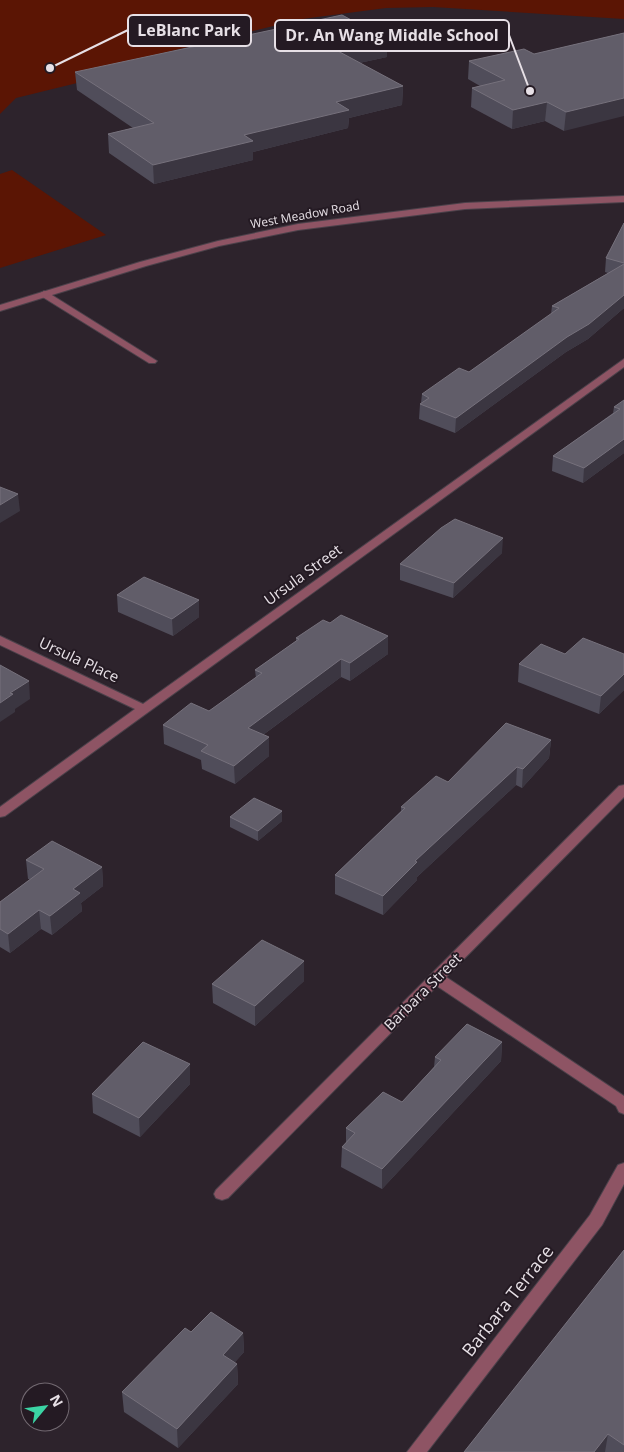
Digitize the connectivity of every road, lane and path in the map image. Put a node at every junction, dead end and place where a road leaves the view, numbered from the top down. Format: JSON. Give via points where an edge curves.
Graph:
{"nodes":[{"id":1,"x":624,"y":199,"type":"edge"},
{"id":2,"x":44,"y":294,"type":"junction"},
{"id":3,"x":0,"y":308,"type":"edge"},
{"id":4,"x":152,"y":361,"type":"dead end"},
{"id":5,"x":624,"y":362,"type":"edge"},
{"id":6,"x":0,"y":640,"type":"edge"},
{"id":7,"x":144,"y":709,"type":"junction"},
{"id":8,"x":624,"y":789,"type":"edge"},
{"id":9,"x":0,"y":813,"type":"edge"},
{"id":10,"x":436,"y":978,"type":"junction"},
{"id":11,"x":624,"y":1108,"type":"edge"},
{"id":12,"x":624,"y":1169,"type":"edge"},
{"id":13,"x":222,"y":1194,"type":"dead end"},
{"id":14,"x":416,"y":1452,"type":"edge"}],
"edges":[{"from":1,"to":2,"type":"street","name":"West Meadow Road","via":[[465,206],[298,227],[223,243]]},
{"from":2,"to":3,"type":"street","name":"West Meadow Road"},
{"from":2,"to":4,"type":"street"},
{"from":5,"to":7,"type":"street","name":"Ursula Street"},
{"from":6,"to":7,"type":"street","name":"Ursula Place"},
{"from":7,"to":9,"type":"street","name":"Ursula Street"},
{"from":8,"to":10,"type":"street","name":"Barbara Street"},
{"from":10,"to":11,"type":"street","via":[[624,1103]]},
{"from":10,"to":13,"type":"street","name":"Barbara Street"},
{"from":12,"to":14,"type":"street","name":"Barbara Terrace","via":[[596,1220]]}]}
